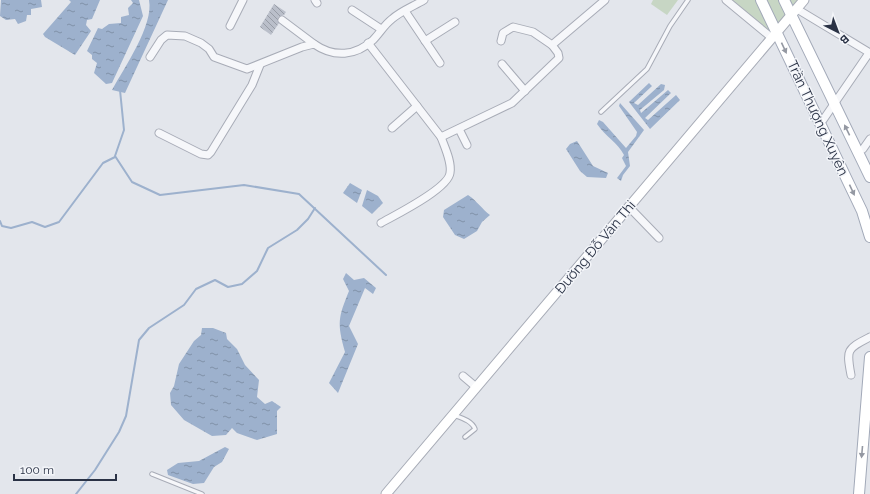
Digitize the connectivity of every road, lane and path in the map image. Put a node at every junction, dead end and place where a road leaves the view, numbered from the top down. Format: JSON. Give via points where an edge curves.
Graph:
{"nodes":[{"id":1,"x":243,"y":0,"type":"edge"},
{"id":2,"x":424,"y":0,"type":"edge"},
{"id":3,"x":605,"y":0,"type":"edge"},
{"id":4,"x":688,"y":0,"type":"edge"},
{"id":5,"x":726,"y":0,"type":"edge"},
{"id":6,"x":761,"y":0,"type":"edge"},
{"id":7,"x":784,"y":0,"type":"edge"},
{"id":8,"x":804,"y":0,"type":"edge"},
{"id":9,"x":352,"y":10,"type":"dead end"},
{"id":10,"x":405,"y":11,"type":"junction"},
{"id":11,"x":794,"y":12,"type":"junction"},
{"id":12,"x":282,"y":20,"type":"dead end"},
{"id":13,"x":455,"y":22,"type":"dead end"},
{"id":14,"x":230,"y":26,"type":"dead end"},
{"id":15,"x":382,"y":29,"type":"junction"},
{"id":16,"x":775,"y":35,"type":"junction"},
{"id":17,"x":425,"y":41,"type":"junction"},
{"id":18,"x":501,"y":41,"type":"dead end"},
{"id":19,"x":368,"y":43,"type":"junction"},
{"id":20,"x":314,"y":44,"type":"junction"},
{"id":21,"x":552,"y":45,"type":"junction"},
{"id":22,"x":870,"y":53,"type":"edge"},
{"id":23,"x":150,"y":57,"type":"dead end"},
{"id":24,"x":440,"y":63,"type":"dead end"},
{"id":25,"x":502,"y":64,"type":"dead end"},
{"id":26,"x":260,"y":65,"type":"junction"},
{"id":27,"x":525,"y":91,"type":"junction"},
{"id":28,"x":834,"y":104,"type":"junction"},
{"id":29,"x":417,"y":106,"type":"junction"},
{"id":30,"x":601,"y":112,"type":"dead end"},
{"id":31,"x":823,"y":120,"type":"dead end"},
{"id":32,"x":392,"y":128,"type":"dead end"},
{"id":33,"x":459,"y":129,"type":"junction"},
{"id":34,"x":159,"y":132,"type":"dead end"},
{"id":35,"x":441,"y":137,"type":"junction"},
{"id":36,"x":870,"y":139,"type":"edge"},
{"id":37,"x":467,"y":145,"type":"dead end"},
{"id":38,"x":863,"y":149,"type":"dead end"},
{"id":39,"x":870,"y":177,"type":"edge"},
{"id":40,"x":629,"y":207,"type":"junction"},
{"id":41,"x":381,"y":223,"type":"dead end"},
{"id":42,"x":870,"y":237,"type":"edge"},
{"id":43,"x":658,"y":238,"type":"dead end"},
{"id":44,"x":870,"y":338,"type":"edge"},
{"id":45,"x":870,"y":357,"type":"edge"},
{"id":46,"x":851,"y":375,"type":"dead end"},
{"id":47,"x":463,"y":376,"type":"dead end"},
{"id":48,"x":476,"y":387,"type":"junction"},
{"id":49,"x":453,"y":415,"type":"junction"},
{"id":50,"x":465,"y":437,"type":"dead end"},
{"id":51,"x":152,"y":474,"type":"dead end"},
{"id":52,"x":202,"y":494,"type":"edge"},
{"id":53,"x":386,"y":494,"type":"edge"},
{"id":54,"x":859,"y":494,"type":"edge"}],
"edges":[{"from":1,"to":14,"type":"street"},
{"from":2,"to":10,"type":"street"},
{"from":3,"to":21,"type":"street"},
{"from":4,"to":30,"type":"lane","via":[[670,26],[647,69]]},
{"from":5,"to":16,"type":"street"},
{"from":6,"to":16,"type":"main road","name":"Trần Thượng Xuyên"},
{"from":7,"to":11,"type":"main road","name":"Trần Thượng Xuyên"},
{"from":8,"to":11,"type":"street","name":"Đường Đỗ Văn Thi"},
{"from":9,"to":15,"type":"street"},
{"from":10,"to":15,"type":"street"},
{"from":10,"to":17,"type":"street"},
{"from":11,"to":16,"type":"street","name":"Đường Đỗ Văn Thi"},
{"from":11,"to":22,"type":"street"},
{"from":11,"to":28,"type":"main road","name":"Trần Thượng Xuyên"},
{"from":12,"to":20,"type":"street"},
{"from":13,"to":17,"type":"street"},
{"from":15,"to":19,"type":"street"},
{"from":16,"to":40,"type":"street","name":"Đường Đỗ Văn Thi"},
{"from":16,"to":42,"type":"main road","name":"Trần Thượng Xuyên","one_way":true,"via":[[862,211]]},
{"from":17,"to":24,"type":"street"},
{"from":18,"to":21,"type":"street","via":[[503,33],[513,27],[533,32]]},
{"from":19,"to":20,"type":"street","via":[[359,50],[340,54],[324,51]]},
{"from":19,"to":29,"type":"street"},
{"from":20,"to":26,"type":"street"},
{"from":21,"to":27,"type":"street","via":[[559,58]]},
{"from":22,"to":28,"type":"street"},
{"from":23,"to":26,"type":"street","via":[[161,40],[167,35],[174,35],[185,36],[200,43],[209,49],[214,57],[242,69]]},
{"from":25,"to":27,"type":"street"},
{"from":26,"to":34,"type":"street","via":[[252,85],[208,155],[201,154]]},
{"from":27,"to":33,"type":"street","via":[[512,103]]},
{"from":28,"to":31,"type":"street"},
{"from":39,"to":28,"type":"main road","name":"Trần Thượng Xuyên","one_way":true},
{"from":29,"to":32,"type":"street"},
{"from":29,"to":35,"type":"street"},
{"from":33,"to":35,"type":"street"},
{"from":33,"to":37,"type":"street"},
{"from":35,"to":41,"type":"street","via":[[449,160],[450,174],[447,180],[434,191]]},
{"from":36,"to":38,"type":"street"},
{"from":40,"to":43,"type":"street"},
{"from":40,"to":48,"type":"street","name":"Đường Đỗ Văn Thi"},
{"from":44,"to":46,"type":"street","via":[[850,350],[847,356]]},
{"from":45,"to":54,"type":"main road","one_way":true},
{"from":47,"to":48,"type":"street"},
{"from":48,"to":49,"type":"street","name":"Đường Đỗ Văn Thi"},
{"from":49,"to":50,"type":"lane","via":[[475,426],[475,429]]},
{"from":49,"to":53,"type":"street","name":"Đường Đỗ Văn Thi"},
{"from":51,"to":52,"type":"lane"}]}
